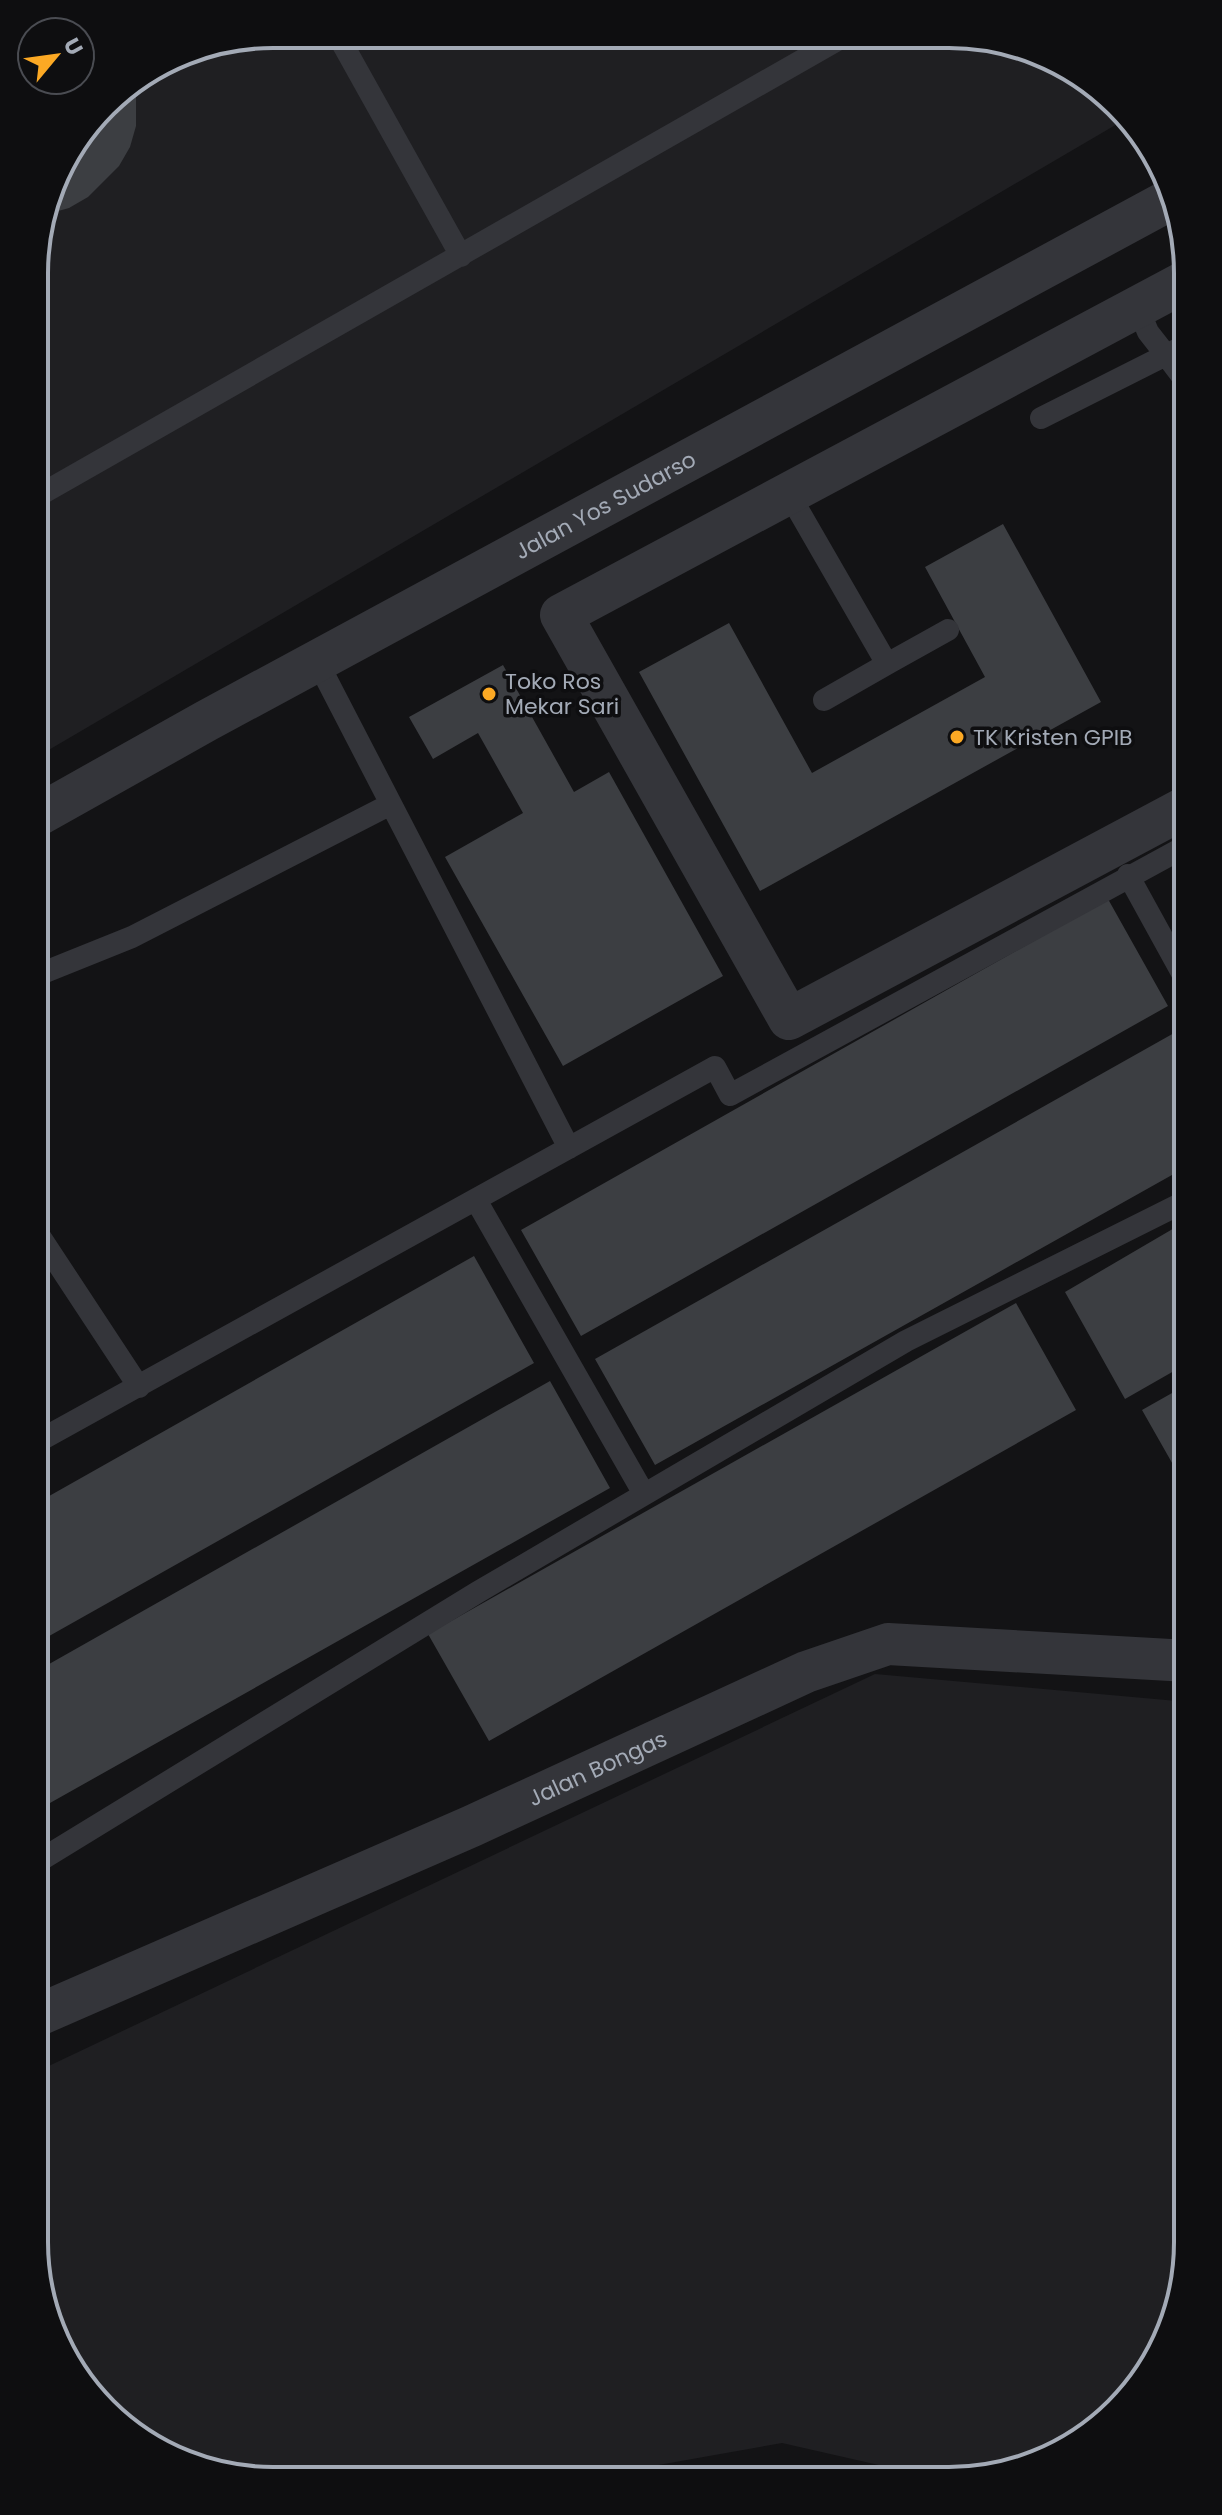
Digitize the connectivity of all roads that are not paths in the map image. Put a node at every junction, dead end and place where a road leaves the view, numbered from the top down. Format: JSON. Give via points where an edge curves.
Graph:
{"nodes":[{"id":1,"x":345,"y":48,"type":"edge"},
{"id":2,"x":824,"y":48,"type":"edge"},
{"id":3,"x":1163,"y":204,"type":"edge"},
{"id":4,"x":461,"y":256,"type":"junction"},
{"id":5,"x":1174,"y":288,"type":"edge"},
{"id":6,"x":1138,"y":308,"type":"junction"},
{"id":7,"x":1174,"y":351,"type":"edge"},
{"id":8,"x":1166,"y":355,"type":"junction"},
{"id":9,"x":1174,"y":366,"type":"edge"},
{"id":10,"x":1041,"y":418,"type":"dead end"},
{"id":11,"x":48,"y":490,"type":"edge"},
{"id":12,"x":789,"y":494,"type":"junction"},
{"id":13,"x":948,"y":630,"type":"dead end"},
{"id":14,"x":317,"y":661,"type":"junction"},
{"id":15,"x":887,"y":664,"type":"junction"},
{"id":16,"x":824,"y":700,"type":"dead end"},
{"id":17,"x":391,"y":804,"type":"junction"},
{"id":18,"x":48,"y":810,"type":"edge"},
{"id":19,"x":1174,"y":813,"type":"edge"},
{"id":20,"x":1174,"y":852,"type":"edge"},
{"id":21,"x":1128,"y":875,"type":"junction"},
{"id":22,"x":1174,"y":959,"type":"edge"},
{"id":23,"x":48,"y":971,"type":"edge"},
{"id":24,"x":569,"y":1148,"type":"junction"},
{"id":25,"x":476,"y":1200,"type":"junction"},
{"id":26,"x":1174,"y":1207,"type":"edge"},
{"id":27,"x":48,"y":1249,"type":"edge"},
{"id":28,"x":139,"y":1387,"type":"junction"},
{"id":29,"x":48,"y":1436,"type":"edge"},
{"id":30,"x":644,"y":1494,"type":"junction"},
{"id":31,"x":1174,"y":1660,"type":"edge"},
{"id":32,"x":48,"y":1855,"type":"edge"},
{"id":33,"x":48,"y":2011,"type":"edge"}],
"edges":[{"from":1,"to":4,"type":"lane"},
{"from":2,"to":4,"type":"lane"},
{"from":3,"to":14,"type":"street","name":"Jalan Yos Sudarso"},
{"from":4,"to":11,"type":"lane"},
{"from":5,"to":6,"type":"street"},
{"from":6,"to":8,"type":"lane"},
{"from":6,"to":12,"type":"street"},
{"from":7,"to":8,"type":"lane"},
{"from":8,"to":9,"type":"lane"},
{"from":8,"to":10,"type":"lane"},
{"from":12,"to":15,"type":"lane"},
{"from":12,"to":19,"type":"street","via":[[561,615],[789,1019]]},
{"from":13,"to":15,"type":"lane"},
{"from":14,"to":17,"type":"lane"},
{"from":14,"to":18,"type":"street","name":"Jalan Yos Sudarso"},
{"from":15,"to":16,"type":"lane"},
{"from":17,"to":23,"type":"lane","via":[[132,937]]},
{"from":17,"to":24,"type":"lane"},
{"from":20,"to":21,"type":"lane"},
{"from":21,"to":22,"type":"lane"},
{"from":21,"to":24,"type":"lane","via":[[730,1095],[715,1067]]},
{"from":24,"to":25,"type":"lane"},
{"from":25,"to":28,"type":"lane"},
{"from":25,"to":30,"type":"lane"},
{"from":26,"to":30,"type":"lane","via":[[906,1341]]},
{"from":27,"to":28,"type":"lane"},
{"from":28,"to":29,"type":"lane"},
{"from":30,"to":32,"type":"lane"},
{"from":31,"to":33,"type":"street","name":"Jalan Bongas","via":[[888,1644],[806,1672],[472,1826]]}]}
